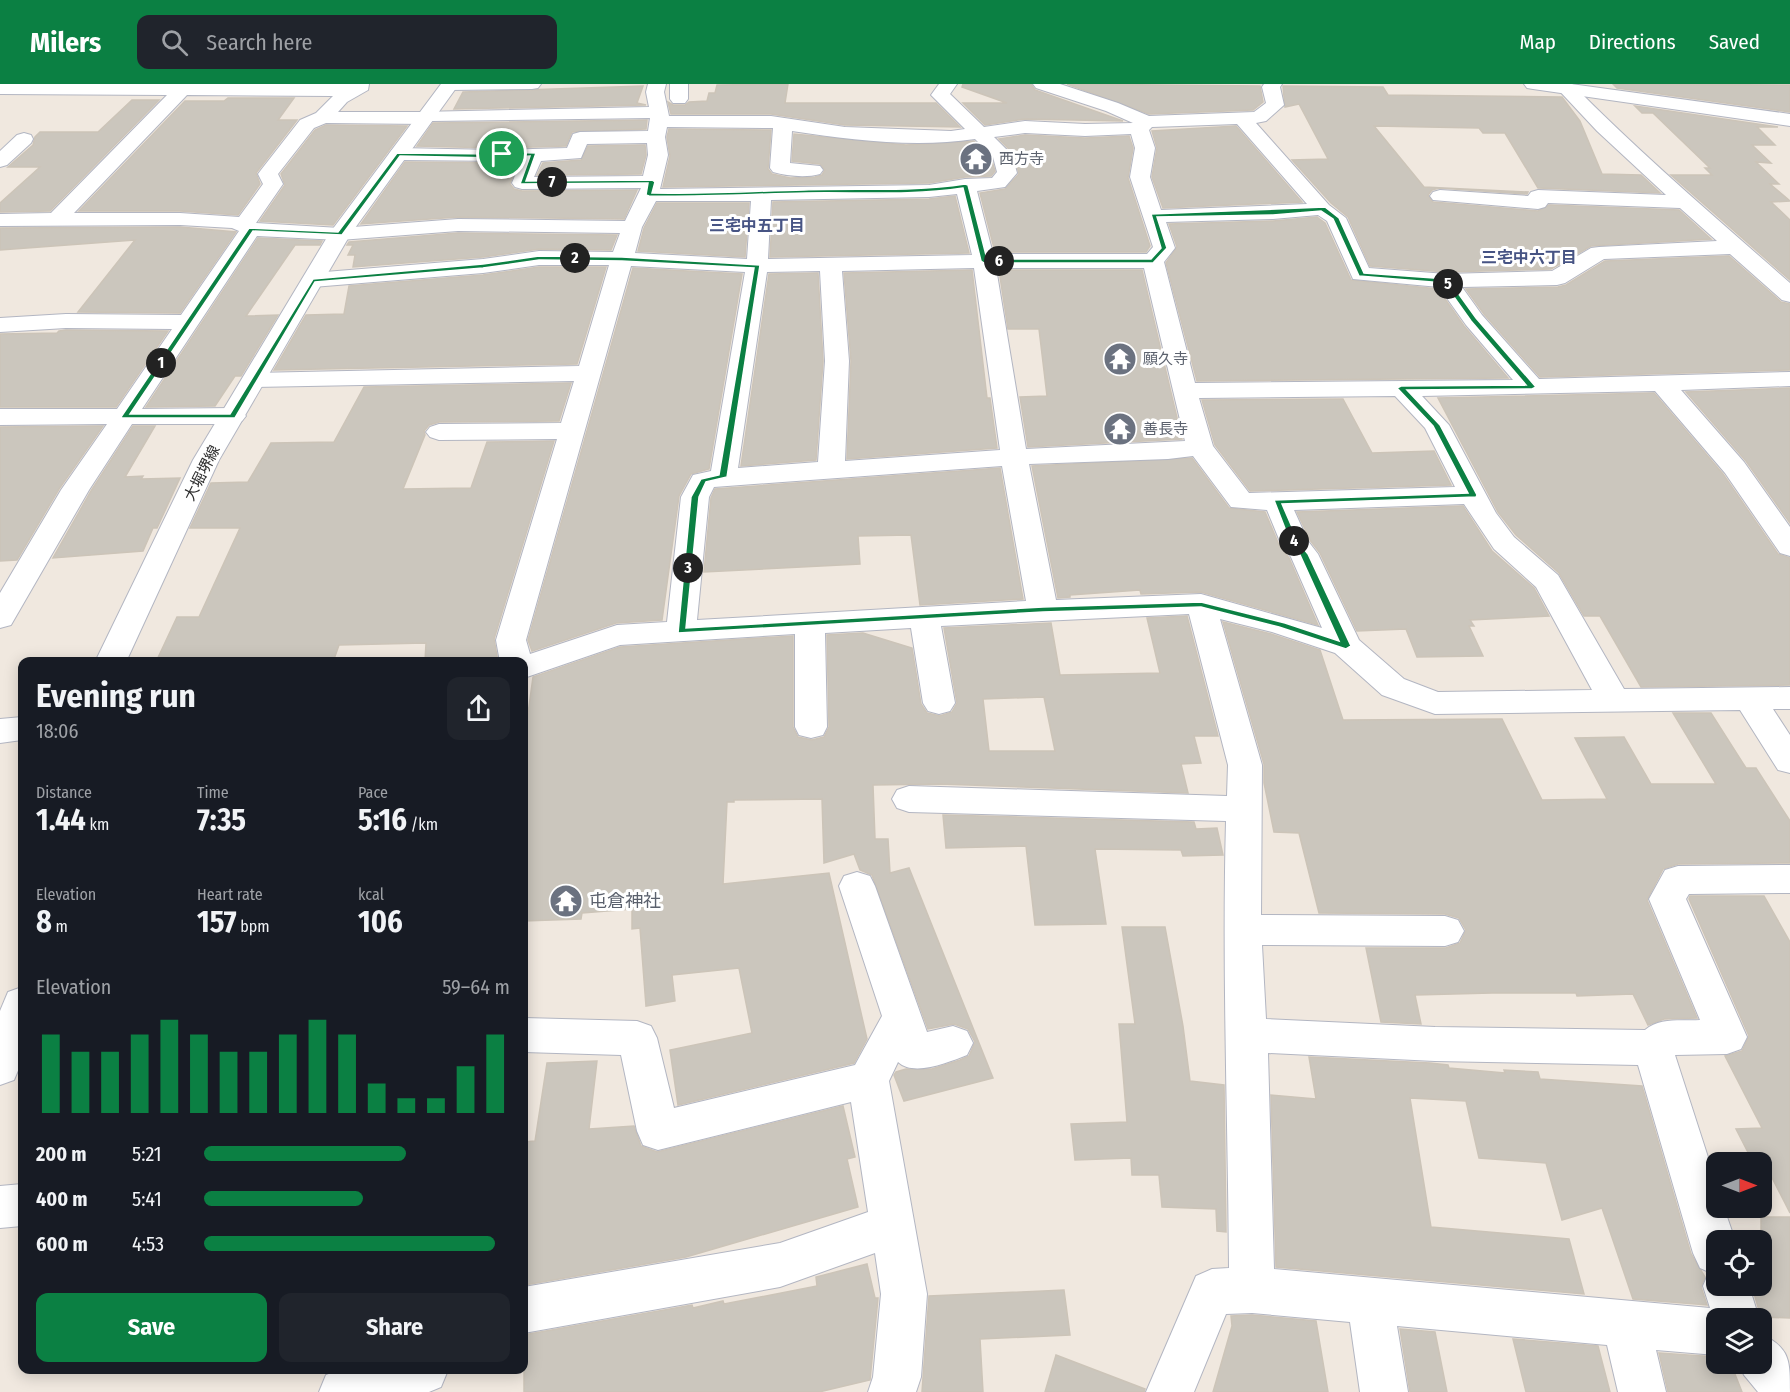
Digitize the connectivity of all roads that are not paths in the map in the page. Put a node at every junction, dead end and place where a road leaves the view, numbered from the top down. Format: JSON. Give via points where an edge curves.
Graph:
{"nodes":[{"id":1,"x":532,"y":84,"type":"edge"},
{"id":2,"x":657,"y":84,"type":"edge"},
{"id":3,"x":948,"y":84,"type":"edge"},
{"id":4,"x":1042,"y":84,"type":"edge"},
{"id":5,"x":1273,"y":84,"type":"edge"},
{"id":6,"x":1533,"y":84,"type":"edge"},
{"id":7,"x":445,"y":85,"type":"edge"},
{"id":8,"x":1564,"y":86,"type":"edge"},
{"id":9,"x":360,"y":87,"type":"edge"},
{"id":10,"x":186,"y":88,"type":"edge"},
{"id":11,"x":0,"y":89,"type":"edge"},
{"id":12,"x":859,"y":116,"type":"dead end"},
{"id":13,"x":883,"y":116,"type":"dead end"},
{"id":14,"x":323,"y":117,"type":"junction"},
{"id":15,"x":426,"y":117,"type":"junction"},
{"id":16,"x":942,"y":118,"type":"dead end"},
{"id":17,"x":966,"y":118,"type":"junction"},
{"id":18,"x":1242,"y":119,"type":"junction"},
{"id":19,"x":1790,"y":120,"type":"edge"},
{"id":20,"x":658,"y":123,"type":"junction"},
{"id":21,"x":783,"y":124,"type":"junction"},
{"id":22,"x":1143,"y":125,"type":"junction"},
{"id":23,"x":982,"y":133,"type":"junction"},
{"id":24,"x":24,"y":139,"type":"dead end"},
{"id":25,"x":399,"y":154,"type":"junction"},
{"id":26,"x":534,"y":154,"type":"junction"},
{"id":27,"x":0,"y":161,"type":"edge"},
{"id":28,"x":813,"y":170,"type":"dead end"},
{"id":29,"x":965,"y":185,"type":"junction"},
{"id":30,"x":650,"y":188,"type":"junction"},
{"id":31,"x":761,"y":195,"type":"junction"},
{"id":32,"x":1440,"y":196,"type":"dead end"},
{"id":33,"x":1685,"y":202,"type":"junction"},
{"id":34,"x":1322,"y":209,"type":"junction"},
{"id":35,"x":1153,"y":216,"type":"junction"},
{"id":36,"x":57,"y":219,"type":"junction"},
{"id":37,"x":0,"y":220,"type":"edge"},
{"id":38,"x":438,"y":226,"type":"junction"},
{"id":39,"x":248,"y":227,"type":"junction"},
{"id":40,"x":632,"y":227,"type":"junction"},
{"id":41,"x":340,"y":234,"type":"junction"},
{"id":42,"x":1733,"y":247,"type":"junction"},
{"id":43,"x":622,"y":259,"type":"junction"},
{"id":44,"x":984,"y":261,"type":"junction"},
{"id":45,"x":1153,"y":261,"type":"junction"},
{"id":46,"x":757,"y":266,"type":"junction"},
{"id":47,"x":831,"y":266,"type":"junction"},
{"id":48,"x":422,"y":270,"type":"junction"},
{"id":49,"x":313,"y":280,"type":"junction"},
{"id":50,"x":1446,"y":281,"type":"junction"},
{"id":51,"x":1790,"y":295,"type":"edge"},
{"id":52,"x":188,"y":322,"type":"junction"},
{"id":53,"x":0,"y":325,"type":"edge"},
{"id":54,"x":589,"y":373,"type":"junction"},
{"id":55,"x":1790,"y":379,"type":"edge"},
{"id":56,"x":254,"y":380,"type":"junction"},
{"id":57,"x":1661,"y":382,"type":"junction"},
{"id":58,"x":1532,"y":387,"type":"junction"},
{"id":59,"x":1401,"y":388,"type":"junction"},
{"id":60,"x":1184,"y":391,"type":"junction"},
{"id":61,"x":233,"y":416,"type":"junction"},
{"id":62,"x":0,"y":417,"type":"edge"},
{"id":63,"x":125,"y":417,"type":"junction"},
{"id":64,"x":572,"y":431,"type":"junction"},
{"id":65,"x":439,"y":432,"type":"dead end"},
{"id":66,"x":1200,"y":447,"type":"junction"},
{"id":67,"x":1014,"y":457,"type":"junction"},
{"id":68,"x":831,"y":471,"type":"junction"},
{"id":69,"x":723,"y":477,"type":"junction"},
{"id":70,"x":1473,"y":495,"type":"junction"},
{"id":71,"x":1277,"y":502,"type":"junction"},
{"id":72,"x":1790,"y":547,"type":"edge"},
{"id":73,"x":1201,"y":604,"type":"junction"},
{"id":74,"x":1043,"y":610,"type":"junction"},
{"id":75,"x":924,"y":617,"type":"junction"},
{"id":76,"x":0,"y":618,"type":"edge"},
{"id":77,"x":810,"y":624,"type":"junction"},
{"id":78,"x":681,"y":631,"type":"junction"},
{"id":79,"x":1346,"y":646,"type":"junction"},
{"id":80,"x":112,"y":657,"type":"edge"},
{"id":81,"x":515,"y":657,"type":"edge"},
{"id":82,"x":528,"y":666,"type":"edge"},
{"id":83,"x":1790,"y":698,"type":"edge"},
{"id":84,"x":1749,"y":699,"type":"junction"},
{"id":85,"x":1614,"y":700,"type":"junction"},
{"id":86,"x":939,"y":703,"type":"dead end"},
{"id":87,"x":811,"y":727,"type":"dead end"},
{"id":88,"x":18,"y":729,"type":"edge"},
{"id":89,"x":0,"y":731,"type":"edge"},
{"id":90,"x":1790,"y":761,"type":"edge"},
{"id":91,"x":909,"y":799,"type":"dead end"},
{"id":92,"x":1245,"y":809,"type":"junction"},
{"id":93,"x":1790,"y":879,"type":"edge"},
{"id":94,"x":857,"y":886,"type":"dead end"},
{"id":95,"x":1242,"y":930,"type":"junction"},
{"id":96,"x":1445,"y":931,"type":"dead end"},
{"id":97,"x":18,"y":1015,"type":"edge"},
{"id":98,"x":902,"y":1016,"type":"junction"},
{"id":99,"x":528,"y":1035,"type":"edge"},
{"id":100,"x":1247,"y":1035,"type":"junction"},
{"id":101,"x":952,"y":1043,"type":"dead end"},
{"id":102,"x":1653,"y":1048,"type":"junction"},
{"id":103,"x":0,"y":1067,"type":"edge"},
{"id":104,"x":868,"y":1080,"type":"junction"},
{"id":105,"x":18,"y":1205,"type":"edge"},
{"id":106,"x":0,"y":1207,"type":"edge"},
{"id":107,"x":893,"y":1225,"type":"junction"},
{"id":108,"x":1709,"y":1230,"type":"edge"},
{"id":109,"x":1252,"y":1290,"type":"junction"},
{"id":110,"x":1370,"y":1301,"type":"junction"},
{"id":111,"x":528,"y":1309,"type":"edge"},
{"id":112,"x":1626,"y":1324,"type":"junction"},
{"id":113,"x":1706,"y":1331,"type":"edge"},
{"id":114,"x":1772,"y":1372,"type":"edge"},
{"id":115,"x":409,"y":1374,"type":"edge"},
{"id":116,"x":424,"y":1374,"type":"edge"},
{"id":117,"x":343,"y":1392,"type":"edge"},
{"id":118,"x":424,"y":1392,"type":"edge"},
{"id":119,"x":892,"y":1392,"type":"edge"},
{"id":120,"x":1170,"y":1392,"type":"edge"},
{"id":121,"x":1384,"y":1392,"type":"edge"},
{"id":122,"x":1642,"y":1392,"type":"edge"},
{"id":123,"x":1788,"y":1392,"type":"edge"}],
"edges":[{"from":1,"to":7,"type":"street"},
{"from":2,"to":20,"type":"street"},
{"from":3,"to":17,"type":"street","via":[[940,95]]},
{"from":4,"to":22,"type":"street","via":[[1112,107]]},
{"from":5,"to":18,"type":"street","via":[[1275,105],[1259,117]]},
{"from":6,"to":8,"type":"street"},
{"from":7,"to":15,"type":"street","name":"大堀堺線"},
{"from":8,"to":19,"type":"street"},
{"from":8,"to":33,"type":"street"},
{"from":9,"to":10,"type":"street"},
{"from":9,"to":14,"type":"street","via":[[341,98]]},
{"from":10,"to":11,"type":"street"},
{"from":10,"to":36,"type":"street"},
{"from":12,"to":13,"type":"street"},
{"from":14,"to":15,"type":"street"},
{"from":14,"to":39,"type":"street","via":[[307,124],[268,174],[273,184]]},
{"from":15,"to":20,"type":"street"},
{"from":15,"to":25,"type":"street","name":"大堀堺線"},
{"from":16,"to":17,"type":"street"},
{"from":17,"to":23,"type":"street"},
{"from":18,"to":22,"type":"street"},
{"from":18,"to":34,"type":"street"},
{"from":20,"to":21,"type":"street"},
{"from":20,"to":26,"type":"street","via":[[580,138],[574,154]]},
{"from":20,"to":30,"type":"street","via":[[658,155]]},
{"from":21,"to":23,"type":"street","via":[[845,133],[951,137]]},
{"from":21,"to":28,"type":"street","via":[[780,168]]},
{"from":22,"to":23,"type":"street","via":[[1085,130],[1025,127]]},
{"from":22,"to":35,"type":"street","via":[[1145,148],[1140,177]]},
{"from":23,"to":29,"type":"street","via":[[1002,155],[1007,173],[998,183]]},
{"from":24,"to":27,"type":"street"},
{"from":25,"to":26,"type":"street"},
{"from":25,"to":41,"type":"street","name":"大堀堺線"},
{"from":26,"to":30,"type":"street","via":[[522,183]]},
{"from":29,"to":31,"type":"street","via":[[929,191]]},
{"from":29,"to":44,"type":"street"},
{"from":30,"to":31,"type":"street"},
{"from":30,"to":40,"type":"street"},
{"from":31,"to":46,"type":"street"},
{"from":32,"to":33,"type":"street","via":[[1538,202],[1538,196]]},
{"from":33,"to":42,"type":"street"},
{"from":34,"to":35,"type":"street"},
{"from":34,"to":50,"type":"street","via":[[1336,218],[1361,274]]},
{"from":35,"to":45,"type":"street","via":[[1164,248]]},
{"from":36,"to":37,"type":"street"},
{"from":36,"to":39,"type":"street","via":[[180,219],[236,222]]},
{"from":38,"to":40,"type":"street"},
{"from":38,"to":41,"type":"street"},
{"from":38,"to":48,"type":"street"},
{"from":39,"to":41,"type":"street"},
{"from":39,"to":52,"type":"street"},
{"from":40,"to":43,"type":"street"},
{"from":41,"to":49,"type":"street","name":"大堀堺線"},
{"from":42,"to":50,"type":"street","via":[[1599,253],[1557,278]]},
{"from":42,"to":51,"type":"street"},
{"from":43,"to":46,"type":"street"},
{"from":43,"to":48,"type":"street","via":[[539,258]]},
{"from":43,"to":54,"type":"street"},
{"from":44,"to":45,"type":"street"},
{"from":44,"to":47,"type":"street"},
{"from":44,"to":67,"type":"street"},
{"from":45,"to":60,"type":"street"},
{"from":46,"to":47,"type":"street"},
{"from":46,"to":69,"type":"street"},
{"from":47,"to":68,"type":"street","via":[[837,361]]},
{"from":48,"to":49,"type":"street"},
{"from":49,"to":56,"type":"street","name":"大堀堺線"},
{"from":50,"to":58,"type":"street"},
{"from":52,"to":53,"type":"street"},
{"from":52,"to":63,"type":"street"},
{"from":54,"to":56,"type":"street"},
{"from":54,"to":64,"type":"street"},
{"from":55,"to":57,"type":"street"},
{"from":56,"to":61,"type":"street","name":"大堀堺線"},
{"from":57,"to":58,"type":"street"},
{"from":57,"to":72,"type":"street","via":[[1735,468]]},
{"from":58,"to":59,"type":"street"},
{"from":59,"to":60,"type":"street"},
{"from":59,"to":70,"type":"street","via":[[1436,425]]},
{"from":60,"to":66,"type":"street"},
{"from":61,"to":63,"type":"street"},
{"from":61,"to":80,"type":"street","name":"大堀堺線","via":[[206,460]]},
{"from":62,"to":63,"type":"street"},
{"from":63,"to":76,"type":"street","via":[[75,490]]},
{"from":64,"to":65,"type":"street"},
{"from":64,"to":81,"type":"street","via":[[511,640]]},
{"from":66,"to":67,"type":"street","via":[[1168,452]]},
{"from":66,"to":71,"type":"street","via":[[1241,501]]},
{"from":67,"to":68,"type":"street"},
{"from":67,"to":74,"type":"street"},
{"from":68,"to":69,"type":"street"},
{"from":69,"to":78,"type":"street","via":[[703,481],[695,497]]},
{"from":70,"to":71,"type":"street"},
{"from":70,"to":85,"type":"street","via":[[1504,543],[1548,582]]},
{"from":71,"to":79,"type":"street"},
{"from":73,"to":74,"type":"street"},
{"from":73,"to":79,"type":"street"},
{"from":73,"to":92,"type":"street","via":[[1245,765]]},
{"from":74,"to":75,"type":"street"},
{"from":75,"to":77,"type":"street"},
{"from":75,"to":86,"type":"street"},
{"from":77,"to":78,"type":"street"},
{"from":77,"to":87,"type":"street"},
{"from":78,"to":82,"type":"street","via":[[617,635]]},
{"from":79,"to":85,"type":"street","via":[[1393,687],[1435,703]]},
{"from":83,"to":84,"type":"street"},
{"from":84,"to":85,"type":"street"},
{"from":84,"to":90,"type":"street"},
{"from":88,"to":89,"type":"street"},
{"from":91,"to":92,"type":"street"},
{"from":92,"to":95,"type":"street"},
{"from":93,"to":102,"type":"street","via":[[1678,880],[1667,899],[1726,1037],[1664,1038]]},
{"from":94,"to":98,"type":"street"},
{"from":95,"to":96,"type":"street"},
{"from":95,"to":100,"type":"street"},
{"from":97,"to":103,"type":"street"},
{"from":98,"to":101,"type":"street","via":[[914,1052]]},
{"from":98,"to":104,"type":"street"},
{"from":99,"to":104,"type":"street","via":[[637,1038],[658,1131]]},
{"from":100,"to":102,"type":"street"},
{"from":100,"to":109,"type":"street"},
{"from":102,"to":108,"type":"street"},
{"from":104,"to":107,"type":"street"},
{"from":105,"to":106,"type":"street"},
{"from":107,"to":111,"type":"street","via":[[780,1265]]},
{"from":107,"to":119,"type":"street","via":[[904,1294],[897,1377]]},
{"from":109,"to":110,"type":"street"},
{"from":109,"to":120,"type":"street","via":[[1212,1292]]},
{"from":110,"to":112,"type":"street"},
{"from":110,"to":121,"type":"street"},
{"from":112,"to":113,"type":"street"},
{"from":112,"to":122,"type":"street"},
{"from":114,"to":123,"type":"street"},
{"from":115,"to":117,"type":"street"},
{"from":116,"to":118,"type":"street"}]}
